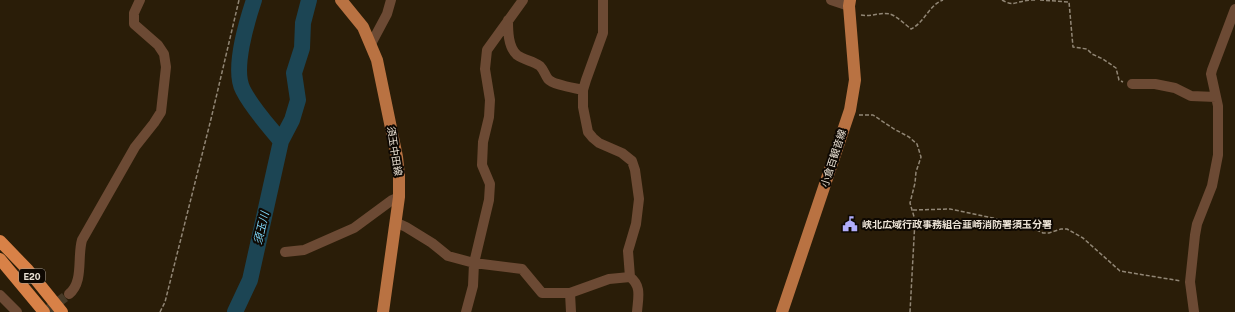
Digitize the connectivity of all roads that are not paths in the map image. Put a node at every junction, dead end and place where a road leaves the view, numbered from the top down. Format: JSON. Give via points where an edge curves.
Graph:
{"nodes":[{"id":1,"x":140,"y":0,"type":"edge"},
{"id":2,"x":341,"y":0,"type":"edge"},
{"id":3,"x":391,"y":0,"type":"edge"},
{"id":4,"x":509,"y":0,"type":"edge"},
{"id":5,"x":603,"y":0,"type":"edge"},
{"id":6,"x":831,"y":0,"type":"edge"},
{"id":7,"x":520,"y":3,"type":"edge"},
{"id":8,"x":850,"y":6,"type":"edge"},
{"id":9,"x":1235,"y":9,"type":"edge"},
{"id":10,"x":508,"y":20,"type":"junction"},
{"id":11,"x":371,"y":44,"type":"junction"},
{"id":12,"x":1132,"y":84,"type":"road end"},
{"id":13,"x":583,"y":90,"type":"junction"},
{"id":14,"x":1216,"y":97,"type":"junction"},
{"id":15,"x":399,"y":197,"type":"junction"},
{"id":16,"x":396,"y":222,"type":"junction"},
{"id":17,"x":0,"y":241,"type":"edge"},
{"id":18,"x":285,"y":252,"type":"dead end"},
{"id":19,"x":0,"y":259,"type":"edge"},
{"id":20,"x":474,"y":263,"type":"junction"},
{"id":21,"x":630,"y":277,"type":"junction"},
{"id":22,"x":570,"y":293,"type":"junction"},
{"id":23,"x":69,"y":294,"type":"tunnel mouth"},
{"id":24,"x":0,"y":295,"type":"edge"},
{"id":25,"x":17,"y":312,"type":"edge"},
{"id":26,"x":44,"y":312,"type":"edge"},
{"id":27,"x":62,"y":312,"type":"edge"},
{"id":28,"x":383,"y":312,"type":"edge"},
{"id":29,"x":466,"y":312,"type":"edge"},
{"id":30,"x":571,"y":312,"type":"edge"},
{"id":31,"x":638,"y":312,"type":"edge"},
{"id":32,"x":782,"y":312,"type":"edge"},
{"id":33,"x":1194,"y":312,"type":"edge"}],
"edges":[{"from":1,"to":23,"type":"street","via":[[134,14],[134,24],[158,45],[164,54],[166,67],[161,112],[135,147],[82,240],[78,277]]},
{"from":2,"to":11,"type":"main road","name":"須玉中田線","via":[[363,27]]},
{"from":3,"to":11,"type":"street","via":[[387,14]]},
{"from":4,"to":7,"type":"street"},
{"from":5,"to":13,"type":"street","via":[[603,33]]},
{"from":6,"to":8,"type":"street"},
{"from":7,"to":10,"type":"street"},
{"from":8,"to":32,"type":"main road","name":"小倉百観音線","via":[[855,80],[848,116]]},
{"from":9,"to":14,"type":"street","via":[[1211,74]]},
{"from":10,"to":13,"type":"street","via":[[508,36],[517,55],[540,66],[554,83]]},
{"from":10,"to":20,"type":"street","via":[[487,50],[485,69],[490,100],[482,165],[490,190]]},
{"from":11,"to":15,"type":"main road","name":"須玉中田線","via":[[380,71],[397,157]]},
{"from":12,"to":14,"type":"street","via":[[1155,84],[1175,88],[1191,96]]},
{"from":13,"to":21,"type":"street","via":[[583,107],[588,132],[599,143],[622,153],[632,161],[635,170],[639,199],[636,224],[628,251]]},
{"from":14,"to":33,"type":"street","via":[[1218,155],[1212,186],[1197,224],[1190,282]]},
{"from":15,"to":16,"type":"main road","name":"須玉中田線"},
{"from":15,"to":18,"type":"street","via":[[354,228],[304,250]]},
{"from":16,"to":20,"type":"street","via":[[448,256]]},
{"from":16,"to":28,"type":"main road","name":"須玉中田線"},
{"from":17,"to":27,"type":"highway","number":"E20","via":[[28,270]]},
{"from":19,"to":26,"type":"highway","number":"E20"},
{"from":20,"to":22,"type":"street","via":[[522,270],[542,293]]},
{"from":20,"to":29,"type":"street","via":[[473,286]]},
{"from":21,"to":22,"type":"street","via":[[609,279]]},
{"from":21,"to":31,"type":"street","via":[[636,281],[639,290]]},
{"from":22,"to":30,"type":"street"},
{"from":24,"to":25,"type":"street"}]}
